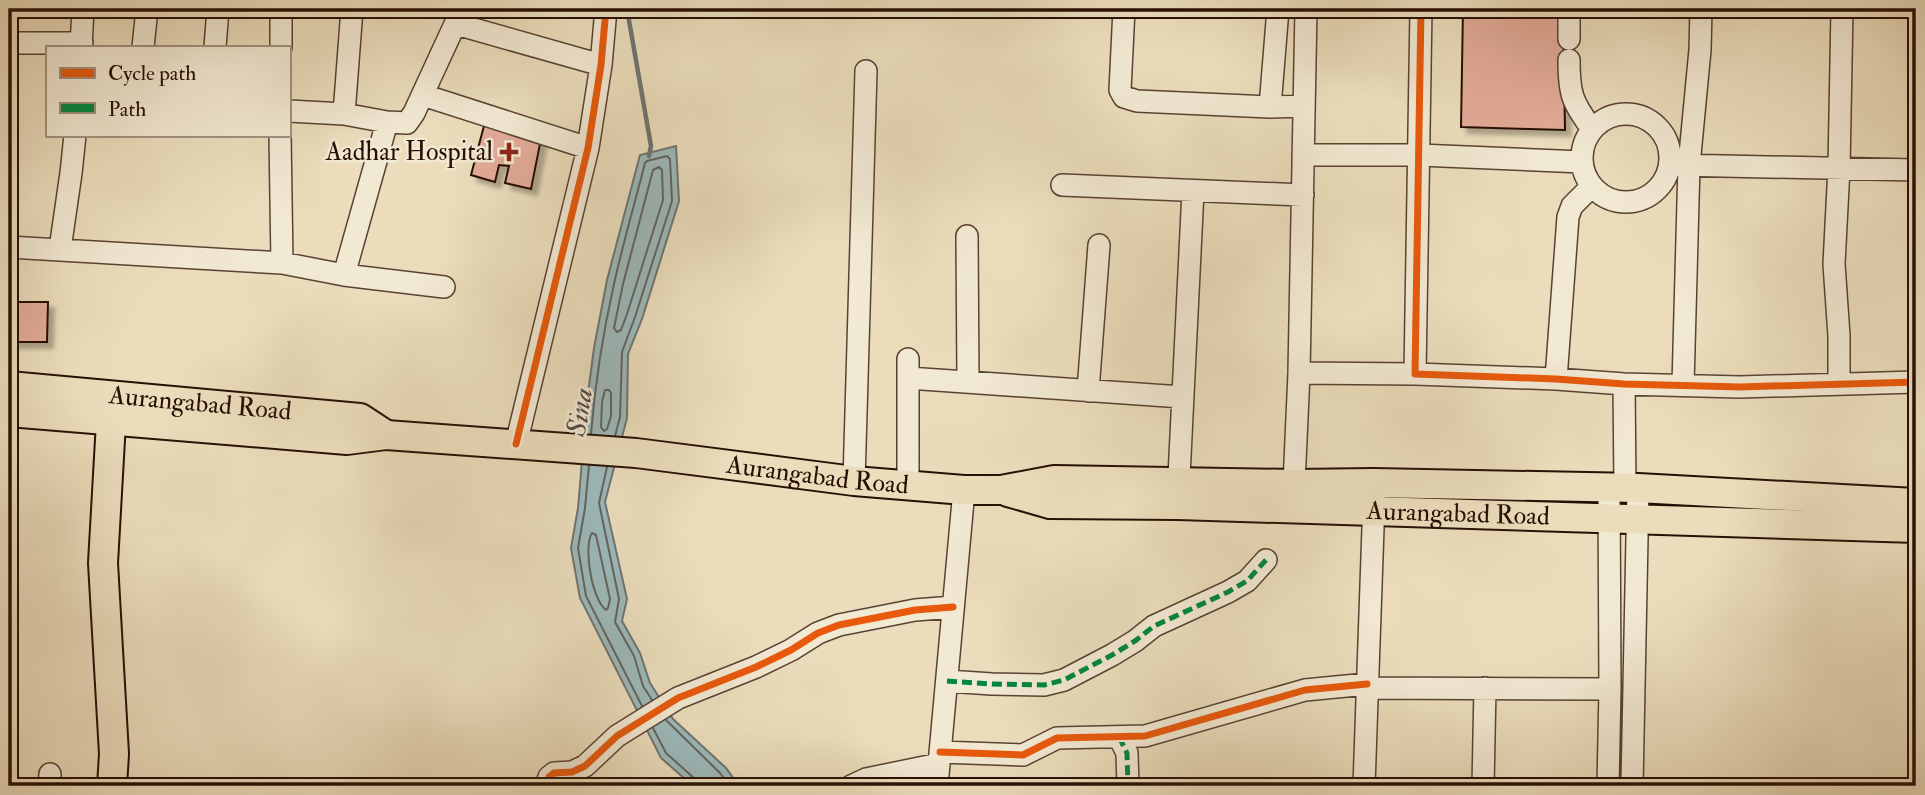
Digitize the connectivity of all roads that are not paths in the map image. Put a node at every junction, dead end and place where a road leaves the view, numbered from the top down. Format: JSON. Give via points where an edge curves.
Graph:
{"nodes":[{"id":1,"x":83,"y":9,"type":"edge"},
{"id":2,"x":147,"y":9,"type":"edge"},
{"id":3,"x":218,"y":9,"type":"edge"},
{"id":4,"x":281,"y":9,"type":"edge"},
{"id":5,"x":352,"y":9,"type":"edge"},
{"id":6,"x":606,"y":9,"type":"edge"},
{"id":7,"x":1124,"y":9,"type":"edge"},
{"id":8,"x":1278,"y":9,"type":"edge"},
{"id":9,"x":1306,"y":9,"type":"edge"},
{"id":10,"x":1421,"y":9,"type":"edge"},
{"id":11,"x":1569,"y":9,"type":"edge"},
{"id":12,"x":1701,"y":9,"type":"edge"},
{"id":13,"x":1842,"y":9,"type":"edge"},
{"id":14,"x":459,"y":16,"type":"edge"},
{"id":15,"x":1569,"y":39,"type":"dead end"},
{"id":16,"x":9,"y":43,"type":"edge"},
{"id":17,"x":81,"y":45,"type":"edge"},
{"id":18,"x":143,"y":46,"type":"edge"},
{"id":19,"x":215,"y":46,"type":"edge"},
{"id":20,"x":281,"y":46,"type":"edge"},
{"id":21,"x":1569,"y":61,"type":"dead end"},
{"id":22,"x":601,"y":65,"type":"junction"},
{"id":23,"x":866,"y":71,"type":"dead end"},
{"id":24,"x":423,"y":95,"type":"junction"},
{"id":25,"x":1304,"y":106,"type":"junction"},
{"id":26,"x":1270,"y":107,"type":"junction"},
{"id":27,"x":290,"y":111,"type":"edge"},
{"id":28,"x":344,"y":114,"type":"junction"},
{"id":29,"x":387,"y":121,"type":"junction"},
{"id":30,"x":1592,"y":129,"type":"junction"},
{"id":31,"x":75,"y":136,"type":"edge"},
{"id":32,"x":280,"y":136,"type":"edge"},
{"id":33,"x":588,"y":148,"type":"junction"},
{"id":34,"x":1303,"y":155,"type":"junction"},
{"id":35,"x":1419,"y":155,"type":"junction"},
{"id":36,"x":1582,"y":162,"type":"junction"},
{"id":37,"x":1679,"y":165,"type":"junction"},
{"id":38,"x":1839,"y":168,"type":"junction"},
{"id":39,"x":1916,"y":170,"type":"edge"},
{"id":40,"x":1062,"y":185,"type":"dead end"},
{"id":41,"x":1592,"y":186,"type":"junction"},
{"id":42,"x":1193,"y":191,"type":"junction"},
{"id":43,"x":1303,"y":195,"type":"junction"},
{"id":44,"x":967,"y":236,"type":"dead end"},
{"id":45,"x":1099,"y":245,"type":"dead end"},
{"id":46,"x":9,"y":247,"type":"edge"},
{"id":47,"x":60,"y":249,"type":"junction"},
{"id":48,"x":282,"y":263,"type":"junction"},
{"id":49,"x":344,"y":275,"type":"junction"},
{"id":50,"x":444,"y":287,"type":"dead end"},
{"id":51,"x":1299,"y":373,"type":"junction"},
{"id":52,"x":1415,"y":374,"type":"junction"},
{"id":53,"x":1556,"y":379,"type":"junction"},
{"id":54,"x":968,"y":382,"type":"junction"},
{"id":55,"x":1916,"y":382,"type":"edge"},
{"id":56,"x":1624,"y":384,"type":"junction"},
{"id":57,"x":1839,"y":384,"type":"junction"},
{"id":58,"x":1683,"y":385,"type":"junction"},
{"id":59,"x":9,"y":386,"type":"edge"},
{"id":60,"x":1088,"y":391,"type":"junction"},
{"id":61,"x":1182,"y":397,"type":"junction"},
{"id":62,"x":9,"y":412,"type":"edge"},
{"id":63,"x":111,"y":422,"type":"junction"},
{"id":64,"x":386,"y":435,"type":"junction"},
{"id":65,"x":526,"y":445,"type":"junction"},
{"id":66,"x":855,"y":481,"type":"junction"},
{"id":67,"x":1374,"y":483,"type":"junction"},
{"id":68,"x":1294,"y":484,"type":"junction"},
{"id":69,"x":908,"y":485,"type":"junction"},
{"id":70,"x":1624,"y":488,"type":"junction"},
{"id":71,"x":964,"y":490,"type":"junction"},
{"id":72,"x":1178,"y":493,"type":"junction"},
{"id":73,"x":1916,"y":503,"type":"edge"},
{"id":74,"x":1373,"y":511,"type":"junction"},
{"id":75,"x":1637,"y":518,"type":"junction"},
{"id":76,"x":1609,"y":519,"type":"junction"},
{"id":77,"x":1916,"y":528,"type":"edge"},
{"id":78,"x":1265,"y":560,"type":"dead end"},
{"id":79,"x":953,"y":607,"type":"junction"},
{"id":80,"x":947,"y":681,"type":"junction"},
{"id":81,"x":1367,"y":686,"type":"junction"},
{"id":82,"x":1485,"y":688,"type":"junction"},
{"id":83,"x":1610,"y":689,"type":"junction"},
{"id":84,"x":1119,"y":737,"type":"junction"},
{"id":85,"x":940,"y":758,"type":"junction"},
{"id":86,"x":112,"y":786,"type":"edge"},
{"id":87,"x":546,"y":786,"type":"edge"},
{"id":88,"x":851,"y":786,"type":"edge"},
{"id":89,"x":937,"y":786,"type":"edge"},
{"id":90,"x":1128,"y":786,"type":"edge"},
{"id":91,"x":1364,"y":786,"type":"edge"},
{"id":92,"x":1483,"y":786,"type":"edge"},
{"id":93,"x":1608,"y":786,"type":"edge"},
{"id":94,"x":1632,"y":786,"type":"edge"}],
"edges":[{"from":1,"to":17,"type":"street"},
{"from":2,"to":18,"type":"street"},
{"from":3,"to":19,"type":"street"},
{"from":4,"to":20,"type":"street"},
{"from":5,"to":28,"type":"street"},
{"from":6,"to":22,"type":"street"},
{"from":7,"to":26,"type":"street","via":[[1120,90],[1124,97]]},
{"from":8,"to":26,"type":"street"},
{"from":9,"to":25,"type":"street"},
{"from":10,"to":35,"type":"street"},
{"from":11,"to":15,"type":"street"},
{"from":12,"to":37,"type":"street","via":[[1700,50]]},
{"from":13,"to":38,"type":"street"},
{"from":14,"to":22,"type":"street"},
{"from":14,"to":24,"type":"street"},
{"from":16,"to":17,"type":"street"},
{"from":21,"to":30,"type":"street","via":[[1571,97]]},
{"from":22,"to":33,"type":"street"},
{"from":23,"to":66,"type":"street"},
{"from":24,"to":29,"type":"street","via":[[407,123]]},
{"from":24,"to":33,"type":"street"},
{"from":25,"to":26,"type":"street"},
{"from":25,"to":34,"type":"street"},
{"from":27,"to":28,"type":"street"},
{"from":28,"to":29,"type":"street"},
{"from":29,"to":49,"type":"street"},
{"from":30,"to":36,"type":"street","via":[[1584,142]]},
{"from":30,"to":37,"type":"street","via":[[1617,114],[1646,118],[1658,127]]},
{"from":31,"to":47,"type":"street"},
{"from":32,"to":48,"type":"street"},
{"from":33,"to":65,"type":"street"},
{"from":34,"to":35,"type":"street"},
{"from":34,"to":43,"type":"street"},
{"from":35,"to":36,"type":"street"},
{"from":35,"to":52,"type":"street"},
{"from":36,"to":41,"type":"street"},
{"from":37,"to":38,"type":"street"},
{"from":37,"to":41,"type":"street","via":[[1653,193],[1639,200],[1611,200]]},
{"from":37,"to":58,"type":"street"},
{"from":38,"to":39,"type":"street"},
{"from":38,"to":57,"type":"street","via":[[1834,264]]},
{"from":40,"to":42,"type":"street"},
{"from":41,"to":53,"type":"street","via":[[1572,206],[1568,217]]},
{"from":42,"to":43,"type":"street"},
{"from":42,"to":61,"type":"street"},
{"from":43,"to":51,"type":"street"},
{"from":44,"to":54,"type":"street"},
{"from":45,"to":60,"type":"street"},
{"from":46,"to":47,"type":"street"},
{"from":47,"to":48,"type":"street"},
{"from":48,"to":49,"type":"street"},
{"from":49,"to":50,"type":"street"},
{"from":51,"to":52,"type":"street"},
{"from":51,"to":68,"type":"street"},
{"from":52,"to":53,"type":"street"},
{"from":53,"to":56,"type":"street"},
{"from":54,"to":60,"type":"street"},
{"from":54,"to":69,"type":"street","via":[[908,369]]},
{"from":55,"to":57,"type":"street"},
{"from":56,"to":58,"type":"street"},
{"from":56,"to":70,"type":"street"},
{"from":57,"to":58,"type":"street"},
{"from":59,"to":64,"type":"main road","name":"Aurangabad Road","via":[[360,418]]},
{"from":60,"to":61,"type":"street"},
{"from":61,"to":72,"type":"street"},
{"from":62,"to":63,"type":"main road","name":"Aurangabad Road"},
{"from":63,"to":64,"type":"main road","name":"Aurangabad Road","via":[[347,440]]},
{"from":63,"to":86,"type":"main road","via":[[103,562]]},
{"from":64,"to":65,"type":"main road","name":"Aurangabad Road"},
{"from":65,"to":66,"type":"main road","name":"Aurangabad Road","via":[[636,453]]},
{"from":66,"to":69,"type":"main road","name":"Aurangabad Road"},
{"from":67,"to":68,"type":"main road","name":"Aurangabad Road"},
{"from":67,"to":70,"type":"main road","name":"Aurangabad Road"},
{"from":67,"to":74,"type":"street"},
{"from":68,"to":72,"type":"main road","name":"Aurangabad Road"},
{"from":69,"to":71,"type":"main road","name":"Aurangabad Road"},
{"from":70,"to":73,"type":"main road","name":"Aurangabad Road"},
{"from":70,"to":75,"type":"street"},
{"from":70,"to":76,"type":"street"},
{"from":71,"to":72,"type":"main road","name":"Aurangabad Road","via":[[1001,490],[1050,503]]},
{"from":71,"to":79,"type":"street"},
{"from":72,"to":74,"type":"main road","name":"Aurangabad Road"},
{"from":74,"to":76,"type":"main road","name":"Aurangabad Road"},
{"from":74,"to":81,"type":"street"},
{"from":75,"to":76,"type":"main road","name":"Aurangabad Road"},
{"from":75,"to":77,"type":"main road","name":"Aurangabad Road"},
{"from":75,"to":94,"type":"street"},
{"from":76,"to":83,"type":"street"},
{"from":78,"to":80,"type":"street","via":[[1247,581],[1154,626],[1064,680],[1044,685]]},
{"from":79,"to":80,"type":"street"},
{"from":79,"to":87,"type":"street","via":[[915,610],[818,633],[756,667],[678,698],[617,736],[585,766],[554,773]]},
{"from":80,"to":85,"type":"street"},
{"from":81,"to":82,"type":"street"},
{"from":81,"to":84,"type":"street","via":[[1305,690],[1145,736]]},
{"from":81,"to":91,"type":"street"},
{"from":82,"to":83,"type":"street"},
{"from":82,"to":92,"type":"street"},
{"from":83,"to":93,"type":"street"},
{"from":84,"to":85,"type":"street","via":[[1056,738],[1023,755]]},
{"from":84,"to":90,"type":"street","via":[[1127,752]]},
{"from":85,"to":88,"type":"street"},
{"from":85,"to":89,"type":"street"}]}
